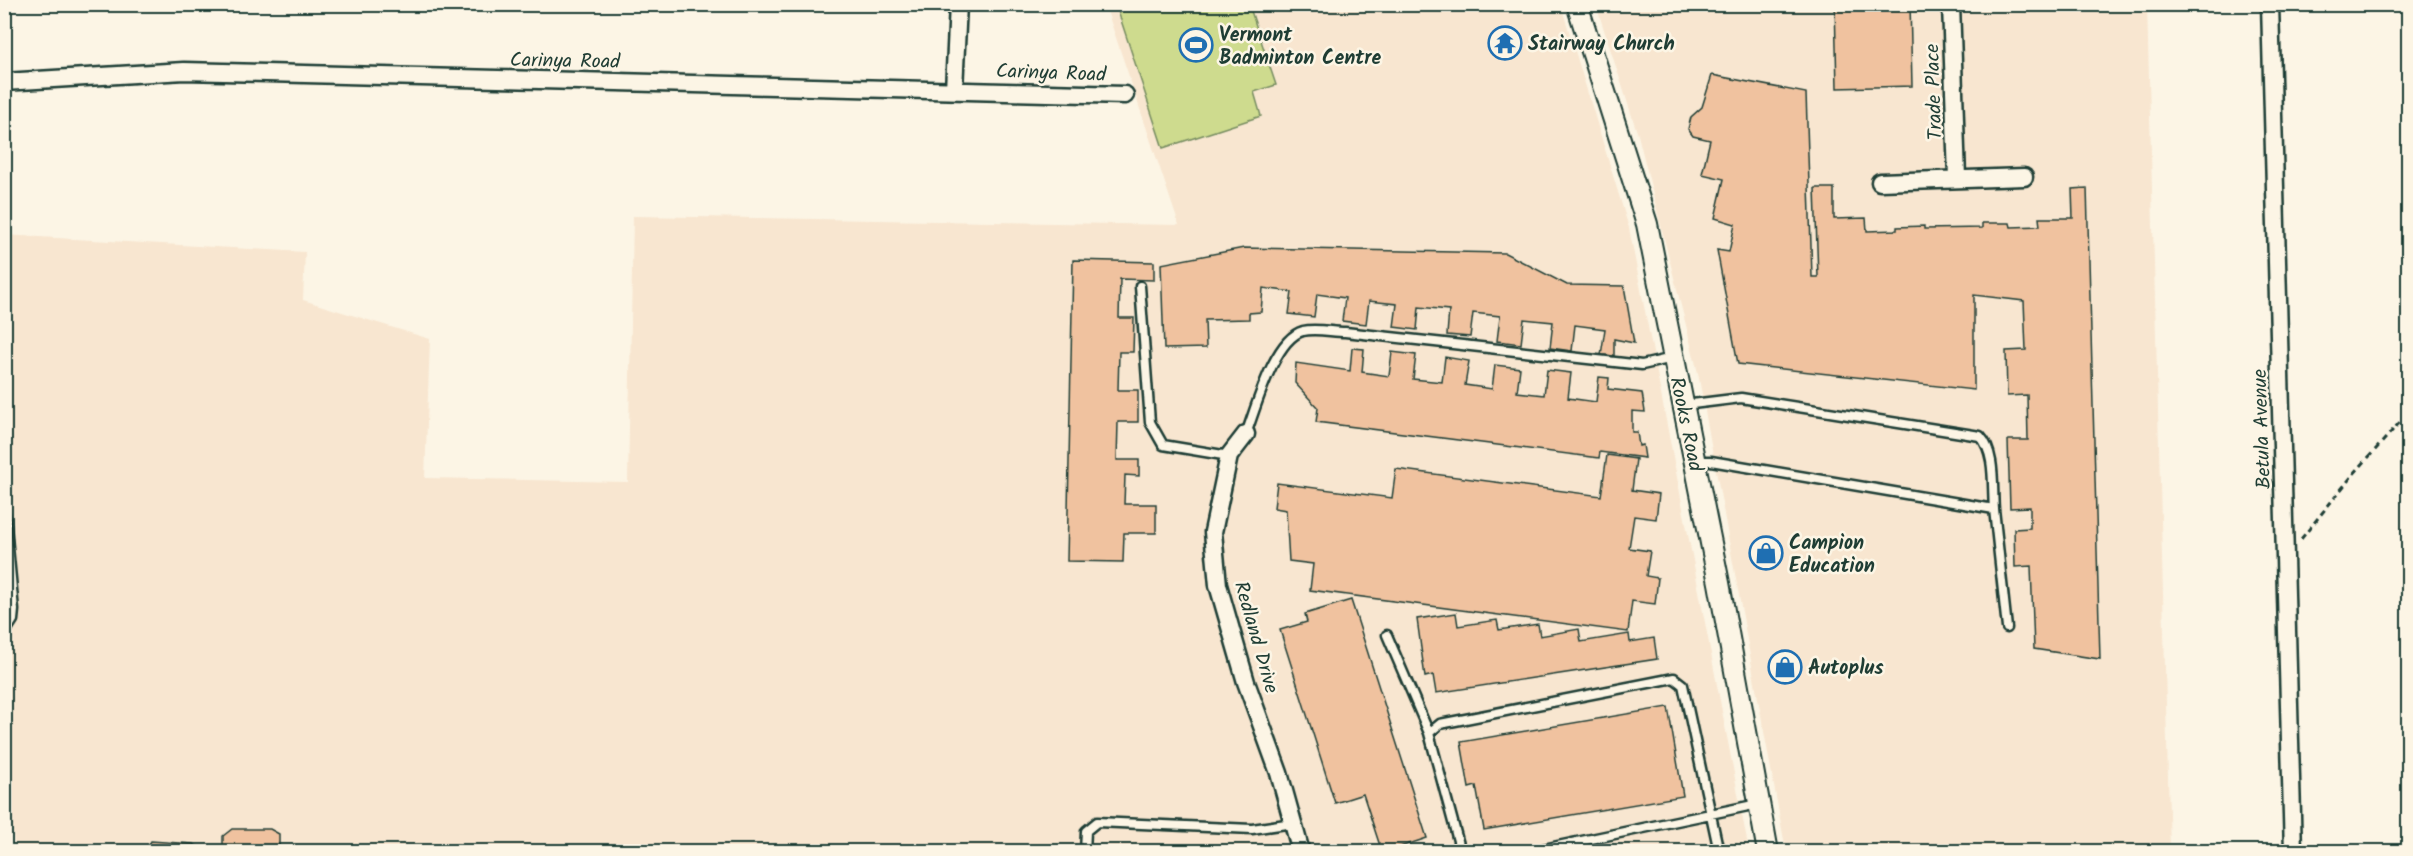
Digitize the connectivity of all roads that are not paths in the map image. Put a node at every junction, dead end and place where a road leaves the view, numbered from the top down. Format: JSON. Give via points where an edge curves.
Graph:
{"nodes":[{"id":1,"x":958,"y":4,"type":"edge"},
{"id":2,"x":1577,"y":4,"type":"edge"},
{"id":3,"x":1951,"y":4,"type":"edge"},
{"id":4,"x":2270,"y":4,"type":"edge"},
{"id":5,"x":4,"y":82,"type":"edge"},
{"id":6,"x":954,"y":90,"type":"junction"},
{"id":7,"x":1125,"y":95,"type":"dead end"},
{"id":8,"x":2024,"y":177,"type":"dead end"},
{"id":9,"x":1957,"y":178,"type":"junction"},
{"id":10,"x":1880,"y":182,"type":"dead end"},
{"id":11,"x":1140,"y":286,"type":"dead end"},
{"id":12,"x":1673,"y":358,"type":"junction"},
{"id":13,"x":1683,"y":405,"type":"junction"},
{"id":14,"x":1246,"y":434,"type":"joint"},
{"id":15,"x":1229,"y":456,"type":"junction"},
{"id":16,"x":1695,"y":461,"type":"junction"},
{"id":17,"x":4,"y":504,"type":"edge"},
{"id":18,"x":1994,"y":509,"type":"junction"},
{"id":19,"x":2007,"y":628,"type":"dead end"},
{"id":20,"x":4,"y":634,"type":"edge"},
{"id":21,"x":1387,"y":635,"type":"dead end"},
{"id":22,"x":1429,"y":733,"type":"junction"},
{"id":23,"x":1760,"y":803,"type":"junction"},
{"id":24,"x":1712,"y":814,"type":"junction"},
{"id":25,"x":1294,"y":822,"type":"junction"},
{"id":26,"x":1085,"y":852,"type":"edge"},
{"id":27,"x":1301,"y":852,"type":"edge"},
{"id":28,"x":1461,"y":852,"type":"edge"},
{"id":29,"x":1530,"y":852,"type":"edge"},
{"id":30,"x":1719,"y":852,"type":"edge"},
{"id":31,"x":1768,"y":852,"type":"edge"},
{"id":32,"x":2293,"y":852,"type":"edge"}],
"edges":[{"from":1,"to":6,"type":"street"},
{"from":2,"to":12,"type":"street","name":"Rooks Road","via":[[1647,224]]},
{"from":3,"to":9,"type":"street","name":"Trade Place"},
{"from":4,"to":32,"type":"street","name":"Betula Avenue"},
{"from":5,"to":6,"type":"street","name":"Carinya Road","via":[[184,71]]},
{"from":6,"to":7,"type":"street","name":"Carinya Road"},
{"from":8,"to":9,"type":"street"},
{"from":9,"to":10,"type":"street"},
{"from":11,"to":15,"type":"lane","via":[[1150,423],[1164,445]]},
{"from":12,"to":13,"type":"street","name":"Rooks Road"},
{"from":12,"to":14,"type":"lane","via":[[1642,365],[1345,332],[1303,332],[1288,340],[1267,376]]},
{"from":13,"to":16,"type":"street","name":"Rooks Road"},
{"from":13,"to":18,"type":"lane","via":[[1741,398],[1980,436],[1990,454]]},
{"from":14,"to":15,"type":"street","name":"Redland Drive"},
{"from":15,"to":25,"type":"street","name":"Redland Drive","via":[[1213,532],[1218,585]]},
{"from":16,"to":18,"type":"lane"},
{"from":16,"to":23,"type":"street","name":"Rooks Road"},
{"from":17,"to":20,"type":"lane","via":[[14,610]]},
{"from":18,"to":19,"type":"lane"},
{"from":21,"to":22,"type":"lane"},
{"from":22,"to":24,"type":"lane","via":[[1440,724],[1674,678],[1683,685]]},
{"from":22,"to":28,"type":"lane"},
{"from":23,"to":24,"type":"lane"},
{"from":23,"to":31,"type":"street","name":"Rooks Road"},
{"from":24,"to":29,"type":"lane"},
{"from":24,"to":30,"type":"lane"},
{"from":25,"to":26,"type":"lane","via":[[1252,829],[1098,822],[1086,831]]},
{"from":25,"to":27,"type":"street","name":"Redland Drive"}]}
